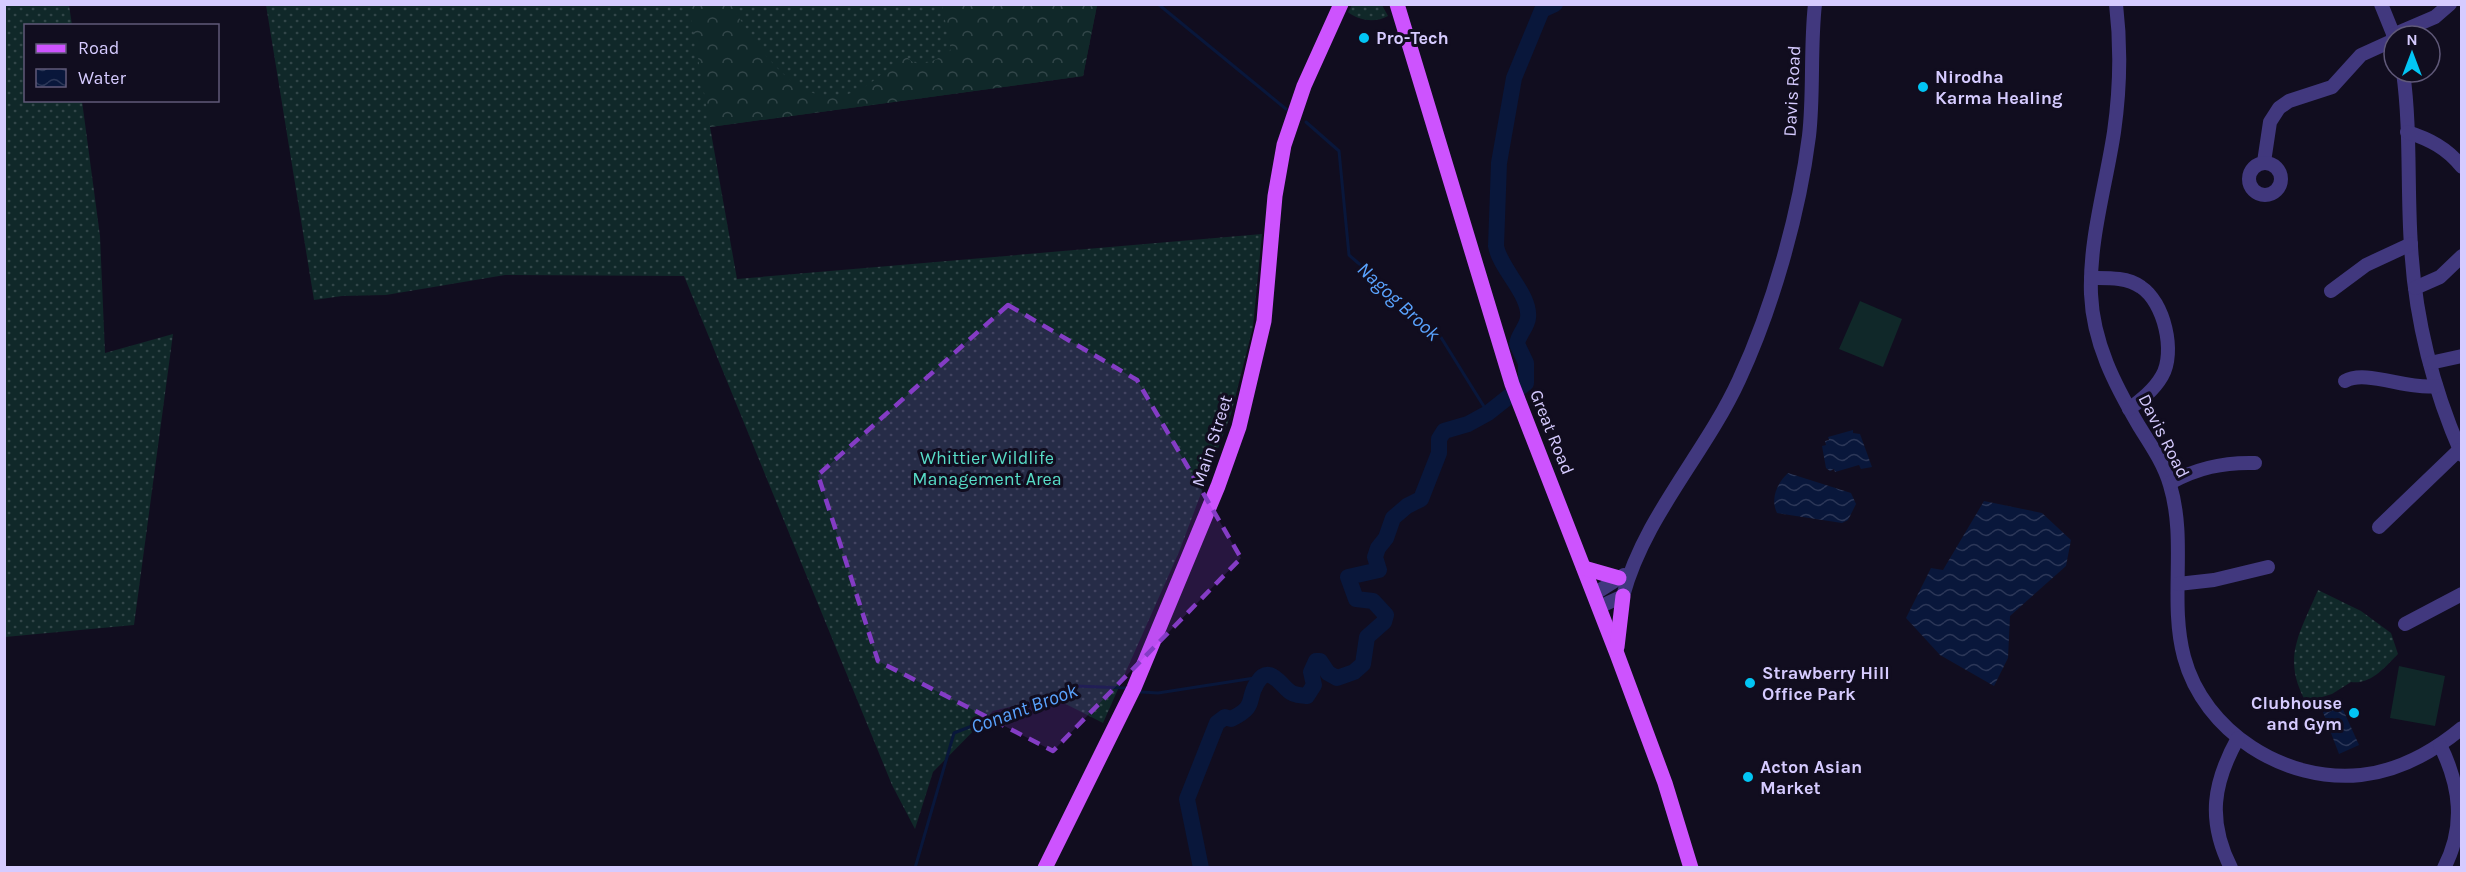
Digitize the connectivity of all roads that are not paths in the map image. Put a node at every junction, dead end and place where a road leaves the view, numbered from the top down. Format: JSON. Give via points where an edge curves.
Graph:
{"nodes":[{"id":1,"x":1341,"y":4,"type":"edge"},
{"id":2,"x":1815,"y":4,"type":"edge"},
{"id":3,"x":2116,"y":4,"type":"edge"},
{"id":4,"x":2381,"y":4,"type":"edge"},
{"id":5,"x":2450,"y":4,"type":"edge"},
{"id":6,"x":1396,"y":6,"type":"edge"},
{"id":7,"x":2389,"y":24,"type":"edge"},
{"id":8,"x":2421,"y":24,"type":"edge"},
{"id":9,"x":2382,"y":44,"type":"edge"},
{"id":10,"x":2404,"y":84,"type":"edge"},
{"id":11,"x":2407,"y":132,"type":"junction"},
{"id":12,"x":2264,"y":162,"type":"dead end"},
{"id":13,"x":2462,"y":167,"type":"edge"},
{"id":14,"x":2411,"y":244,"type":"junction"},
{"id":15,"x":2462,"y":256,"type":"edge"},
{"id":16,"x":2091,"y":278,"type":"junction"},
{"id":17,"x":2415,"y":288,"type":"junction"},
{"id":18,"x":2331,"y":291,"type":"dead end"},
{"id":19,"x":2462,"y":356,"type":"edge"},
{"id":20,"x":2430,"y":363,"type":"junction"},
{"id":21,"x":2345,"y":381,"type":"dead end"},
{"id":22,"x":2436,"y":386,"type":"junction"},
{"id":23,"x":2129,"y":409,"type":"junction"},
{"id":24,"x":2460,"y":448,"type":"edge"},
{"id":25,"x":2255,"y":463,"type":"dead end"},
{"id":26,"x":2170,"y":483,"type":"junction"},
{"id":27,"x":2379,"y":528,"type":"dead end"},
{"id":28,"x":2268,"y":567,"type":"dead end"},
{"id":29,"x":1584,"y":568,"type":"junction"},
{"id":30,"x":1624,"y":575,"type":"junction"},
{"id":31,"x":2178,"y":584,"type":"junction"},
{"id":32,"x":2462,"y":594,"type":"edge"},
{"id":33,"x":1623,"y":596,"type":"junction"},
{"id":34,"x":1597,"y":600,"type":"junction"},
{"id":35,"x":2405,"y":624,"type":"dead end"},
{"id":36,"x":1617,"y":653,"type":"junction"},
{"id":37,"x":2462,"y":728,"type":"edge"},
{"id":38,"x":2238,"y":738,"type":"junction"},
{"id":39,"x":2440,"y":745,"type":"junction"},
{"id":40,"x":1045,"y":867,"type":"edge"},
{"id":41,"x":1691,"y":867,"type":"edge"},
{"id":42,"x":2231,"y":867,"type":"edge"},
{"id":43,"x":2444,"y":867,"type":"edge"}],
"edges":[{"from":1,"to":40,"type":"main road","name":"Main Street","via":[[1304,86],[1284,145],[1274,203],[1264,321],[1239,427],[1134,688]]},
{"from":2,"to":30,"type":"street","name":"Davis Road","via":[[1807,147],[1797,205],[1762,324],[1738,382]]},
{"from":3,"to":16,"type":"street","name":"Davis Road","via":[[2116,112]]},
{"from":4,"to":7,"type":"street"},
{"from":5,"to":8,"type":"street"},
{"from":6,"to":29,"type":"main road","name":"Great Road","via":[[1512,384]]},
{"from":9,"to":12,"type":"street","via":[[2361,55],[2332,87],[2279,108],[2270,122]]},
{"from":10,"to":11,"type":"street"},
{"from":11,"to":13,"type":"street","via":[[2443,148]]},
{"from":11,"to":14,"type":"street"},
{"from":14,"to":17,"type":"street"},
{"from":14,"to":18,"type":"street","via":[[2366,265]]},
{"from":15,"to":17,"type":"street","via":[[2440,277]]},
{"from":16,"to":23,"type":"street","name":"Davis Road","via":[[2097,339]]},
{"from":16,"to":23,"type":"street","via":[[2116,279],[2140,286],[2157,305],[2164,324],[2167,364],[2163,376]]},
{"from":17,"to":20,"type":"street"},
{"from":19,"to":20,"type":"street"},
{"from":20,"to":22,"type":"street"},
{"from":21,"to":22,"type":"street","via":[[2361,376],[2412,387]]},
{"from":22,"to":24,"type":"street"},
{"from":23,"to":26,"type":"street","name":"Davis Road"},
{"from":24,"to":27,"type":"street"},
{"from":25,"to":26,"type":"street","via":[[2206,467]]},
{"from":26,"to":31,"type":"street","name":"Davis Road"},
{"from":28,"to":31,"type":"street"},
{"from":29,"to":30,"type":"main road"},
{"from":29,"to":34,"type":"main road","name":"Great Road"},
{"from":30,"to":33,"type":"street","name":"Davis Road"},
{"from":30,"to":34,"type":"street","name":"Davis Road"},
{"from":31,"to":38,"type":"street","name":"Davis Road","via":[[2179,631],[2189,671],[2205,701]]},
{"from":32,"to":35,"type":"street"},
{"from":33,"to":34,"type":"street"},
{"from":33,"to":36,"type":"main road"},
{"from":34,"to":36,"type":"main road","name":"Great Road"},
{"from":36,"to":41,"type":"main road","name":"Great Road"},
{"from":37,"to":39,"type":"street","name":"Davis Road"},
{"from":38,"to":39,"type":"street","name":"Davis Road","via":[[2301,770],[2346,776],[2397,766]]},
{"from":38,"to":42,"type":"street","via":[[2220,775],[2216,805],[2219,838]]},
{"from":39,"to":43,"type":"street","via":[[2456,782],[2458,809],[2458,827]]}]}
